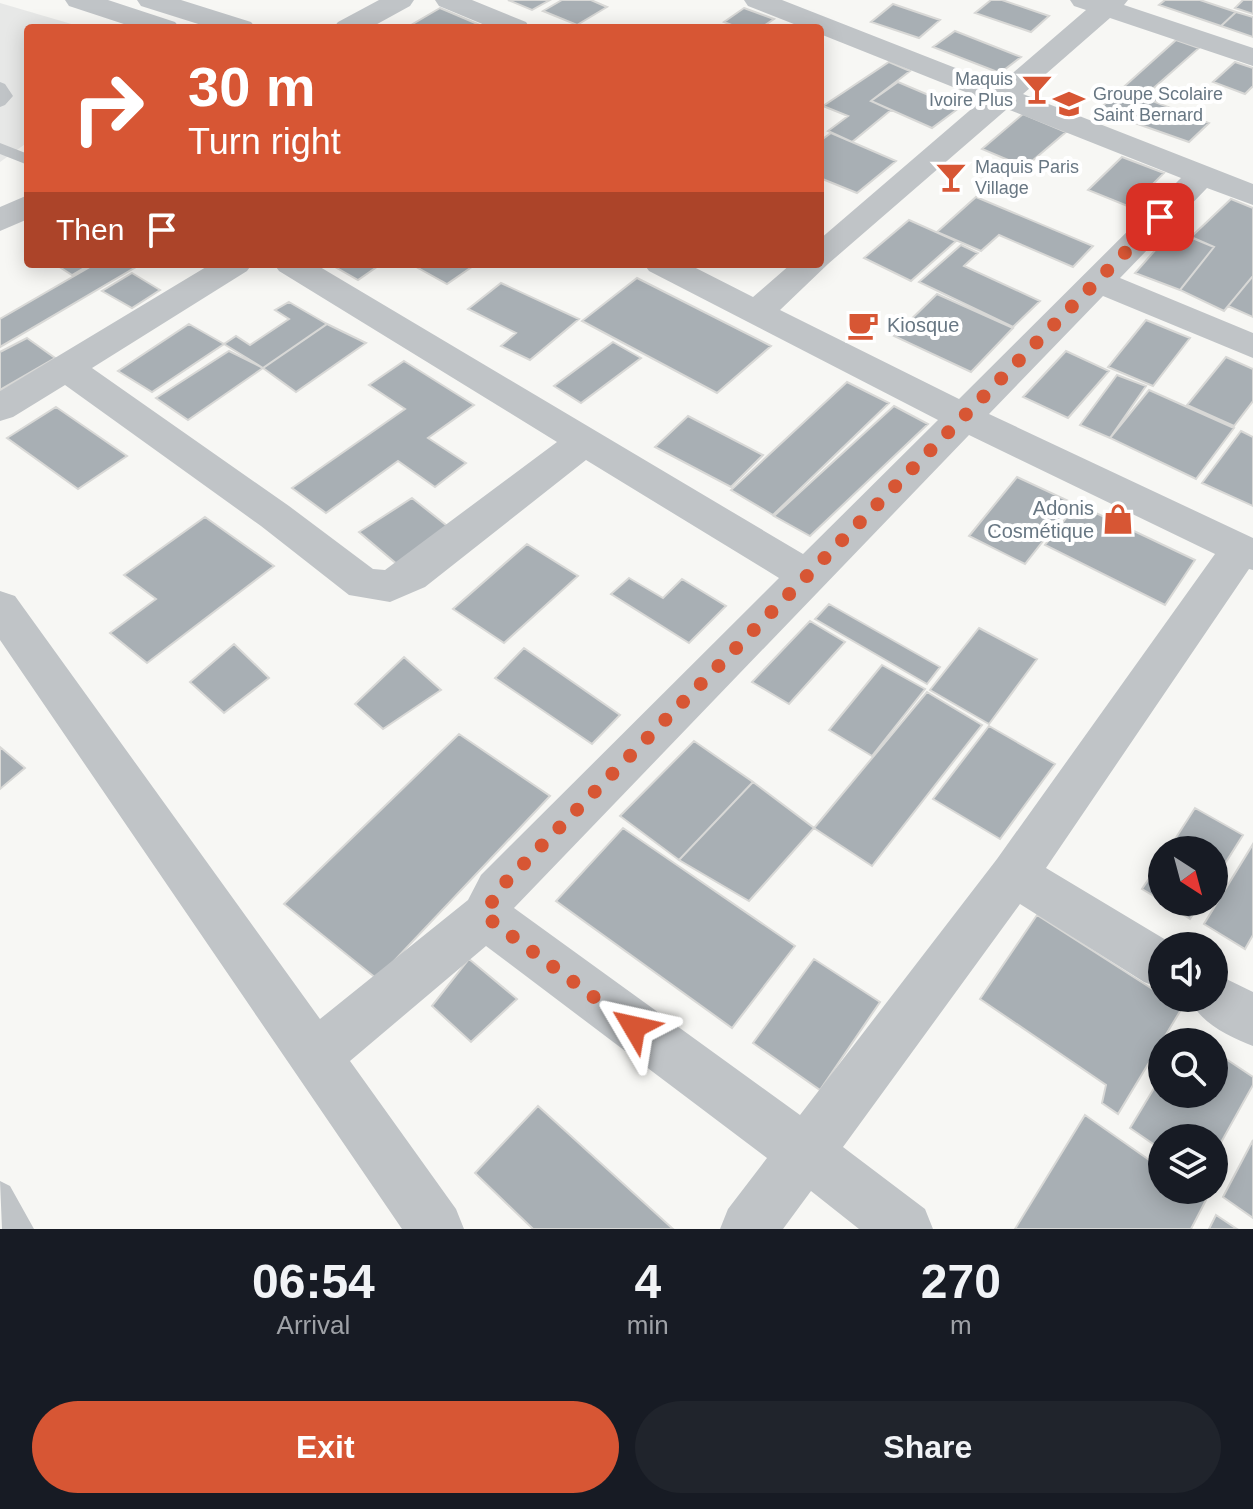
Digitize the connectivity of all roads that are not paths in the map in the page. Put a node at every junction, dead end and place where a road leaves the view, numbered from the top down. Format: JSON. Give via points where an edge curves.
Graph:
{"nodes":[{"id":1,"x":151,"y":0,"type":"edge"},
{"id":2,"x":400,"y":0,"type":"edge"},
{"id":3,"x":449,"y":0,"type":"edge"},
{"id":4,"x":758,"y":0,"type":"edge"},
{"id":5,"x":91,"y":1,"type":"edge"},
{"id":6,"x":1101,"y":3,"type":"edge"},
{"id":7,"x":154,"y":24,"type":"edge"},
{"id":8,"x":228,"y":24,"type":"edge"},
{"id":9,"x":355,"y":24,"type":"edge"},
{"id":10,"x":506,"y":24,"type":"edge"},
{"id":11,"x":800,"y":24,"type":"edge"},
{"id":12,"x":830,"y":41,"type":"edge"},
{"id":13,"x":1253,"y":57,"type":"edge"},
{"id":14,"x":0,"y":87,"type":"edge"},
{"id":15,"x":1000,"y":97,"type":"junction"},
{"id":16,"x":0,"y":102,"type":"edge"},
{"id":17,"x":0,"y":148,"type":"edge"},
{"id":18,"x":24,"y":158,"type":"edge"},
{"id":19,"x":1202,"y":175,"type":"junction"},
{"id":20,"x":1253,"y":195,"type":"edge"},
{"id":21,"x":24,"y":207,"type":"edge"},
{"id":22,"x":0,"y":221,"type":"edge"},
{"id":23,"x":824,"y":252,"type":"edge"},
{"id":24,"x":228,"y":268,"type":"edge"},
{"id":25,"x":298,"y":268,"type":"edge"},
{"id":26,"x":669,"y":268,"type":"edge"},
{"id":27,"x":807,"y":268,"type":"edge"},
{"id":28,"x":1097,"y":281,"type":"junction"},
{"id":29,"x":756,"y":313,"type":"junction"},
{"id":30,"x":1253,"y":346,"type":"edge"},
{"id":31,"x":65,"y":367,"type":"junction"},
{"id":32,"x":0,"y":408,"type":"edge"},
{"id":33,"x":963,"y":417,"type":"junction"},
{"id":34,"x":582,"y":443,"type":"junction"},
{"id":35,"x":1247,"y":552,"type":"edge"},
{"id":36,"x":807,"y":576,"type":"junction"},
{"id":37,"x":0,"y":607,"type":"edge"},
{"id":38,"x":1014,"y":874,"type":"junction"},
{"id":39,"x":485,"y":916,"type":"junction"},
{"id":40,"x":1148,"y":956,"type":"edge"},
{"id":41,"x":1228,"y":1006,"type":"edge"},
{"id":42,"x":1253,"y":1021,"type":"edge"},
{"id":43,"x":315,"y":1056,"type":"junction"},
{"id":44,"x":804,"y":1151,"type":"junction"},
{"id":45,"x":0,"y":1196,"type":"edge"},
{"id":46,"x":19,"y":1229,"type":"edge"},
{"id":47,"x":436,"y":1229,"type":"edge"},
{"id":48,"x":748,"y":1229,"type":"edge"},
{"id":49,"x":905,"y":1229,"type":"edge"}],
"edges":[{"from":1,"to":8,"type":"street"},
{"from":2,"to":9,"type":"street"},
{"from":3,"to":10,"type":"street"},
{"from":4,"to":11,"type":"street"},
{"from":5,"to":7,"type":"street"},
{"from":6,"to":13,"type":"street"},
{"from":6,"to":15,"type":"street"},
{"from":12,"to":15,"type":"street"},
{"from":14,"to":16,"type":"lane","via":[[5,96]]},
{"from":15,"to":19,"type":"street"},
{"from":15,"to":23,"type":"street"},
{"from":17,"to":18,"type":"lane"},
{"from":19,"to":20,"type":"street"},
{"from":19,"to":28,"type":"street"},
{"from":21,"to":22,"type":"street"},
{"from":24,"to":31,"type":"street"},
{"from":25,"to":34,"type":"street"},
{"from":26,"to":29,"type":"street"},
{"from":27,"to":29,"type":"street"},
{"from":28,"to":30,"type":"street"},
{"from":28,"to":33,"type":"street"},
{"from":29,"to":33,"type":"street"},
{"from":31,"to":32,"type":"street"},
{"from":31,"to":34,"type":"street","via":[[364,584],[390,586],[410,576]]},
{"from":33,"to":35,"type":"street"},
{"from":33,"to":36,"type":"street"},
{"from":34,"to":36,"type":"street"},
{"from":35,"to":38,"type":"street"},
{"from":36,"to":39,"type":"street","via":[[498,890]]},
{"from":37,"to":43,"type":"street"},
{"from":38,"to":40,"type":"street"},
{"from":38,"to":44,"type":"street"},
{"from":39,"to":43,"type":"street"},
{"from":39,"to":44,"type":"street"},
{"from":41,"to":42,"type":"street"},
{"from":43,"to":47,"type":"street"},
{"from":44,"to":48,"type":"street"},
{"from":44,"to":49,"type":"street"},
{"from":45,"to":46,"type":"lane"}]}
